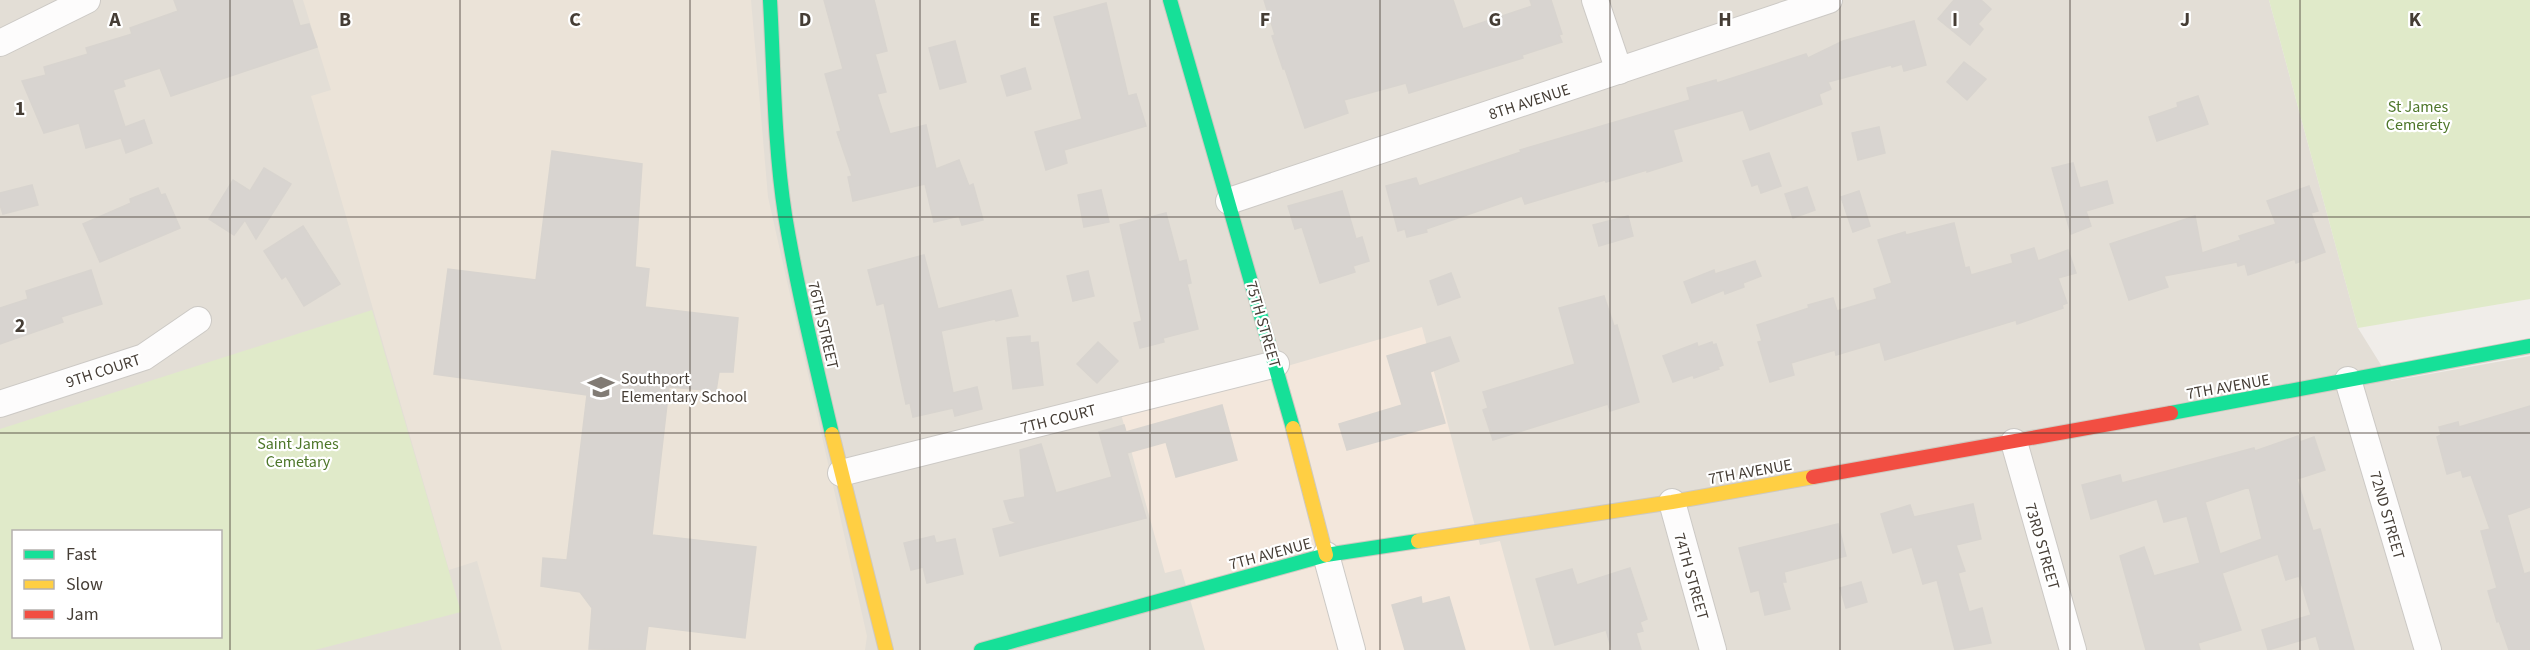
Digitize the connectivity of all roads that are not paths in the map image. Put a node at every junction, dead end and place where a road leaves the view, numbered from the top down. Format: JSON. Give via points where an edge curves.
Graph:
{"nodes":[{"id":1,"x":87,"y":0,"type":"edge"},
{"id":2,"x":770,"y":0,"type":"edge"},
{"id":3,"x":1170,"y":0,"type":"edge"},
{"id":4,"x":1595,"y":0,"type":"edge"},
{"id":5,"x":1828,"y":0,"type":"edge"},
{"id":6,"x":0,"y":44,"type":"edge"},
{"id":7,"x":1619,"y":71,"type":"junction"},
{"id":8,"x":1229,"y":201,"type":"junction"},
{"id":9,"x":198,"y":320,"type":"dead end"},
{"id":10,"x":2530,"y":346,"type":"edge"},
{"id":11,"x":1276,"y":364,"type":"junction"},
{"id":12,"x":2348,"y":381,"type":"junction"},
{"id":13,"x":0,"y":404,"type":"edge"},
{"id":14,"x":2014,"y":442,"type":"junction"},
{"id":15,"x":842,"y":473,"type":"junction"},
{"id":16,"x":1672,"y":502,"type":"junction"},
{"id":17,"x":1326,"y":555,"type":"junction"},
{"id":18,"x":886,"y":650,"type":"edge"},
{"id":19,"x":981,"y":650,"type":"edge"},
{"id":20,"x":1352,"y":650,"type":"edge"},
{"id":21,"x":1713,"y":650,"type":"edge"},
{"id":22,"x":2073,"y":650,"type":"edge"},
{"id":23,"x":2428,"y":650,"type":"edge"}],
"edges":[{"from":1,"to":6,"type":"street"},
{"from":2,"to":15,"type":"street","name":"76TH STREET","via":[[785,213],[797,282]]},
{"from":3,"to":8,"type":"street","name":"75TH STREET"},
{"from":4,"to":7,"type":"street"},
{"from":5,"to":7,"type":"street","name":"8TH AVENUE"},
{"from":7,"to":8,"type":"street","name":"8TH AVENUE"},
{"from":8,"to":11,"type":"street","name":"75TH STREET"},
{"from":9,"to":13,"type":"street","name":"9TH COURT","via":[[144,357]]},
{"from":10,"to":12,"type":"street","name":"7TH AVENUE"},
{"from":11,"to":15,"type":"street","name":"7TH COURT"},
{"from":11,"to":17,"type":"street","name":"75TH STREET"},
{"from":12,"to":14,"type":"street","name":"7TH AVENUE"},
{"from":12,"to":23,"type":"street","name":"72ND STREET"},
{"from":14,"to":16,"type":"street","name":"7TH AVENUE"},
{"from":14,"to":22,"type":"street","name":"73RD STREET"},
{"from":15,"to":18,"type":"street","name":"76TH STREET"},
{"from":16,"to":17,"type":"street","name":"7TH AVENUE"},
{"from":16,"to":21,"type":"street","name":"74TH STREET"},
{"from":17,"to":19,"type":"street","name":"7TH AVENUE"},
{"from":17,"to":20,"type":"street","name":"75TH STREET"}]}
